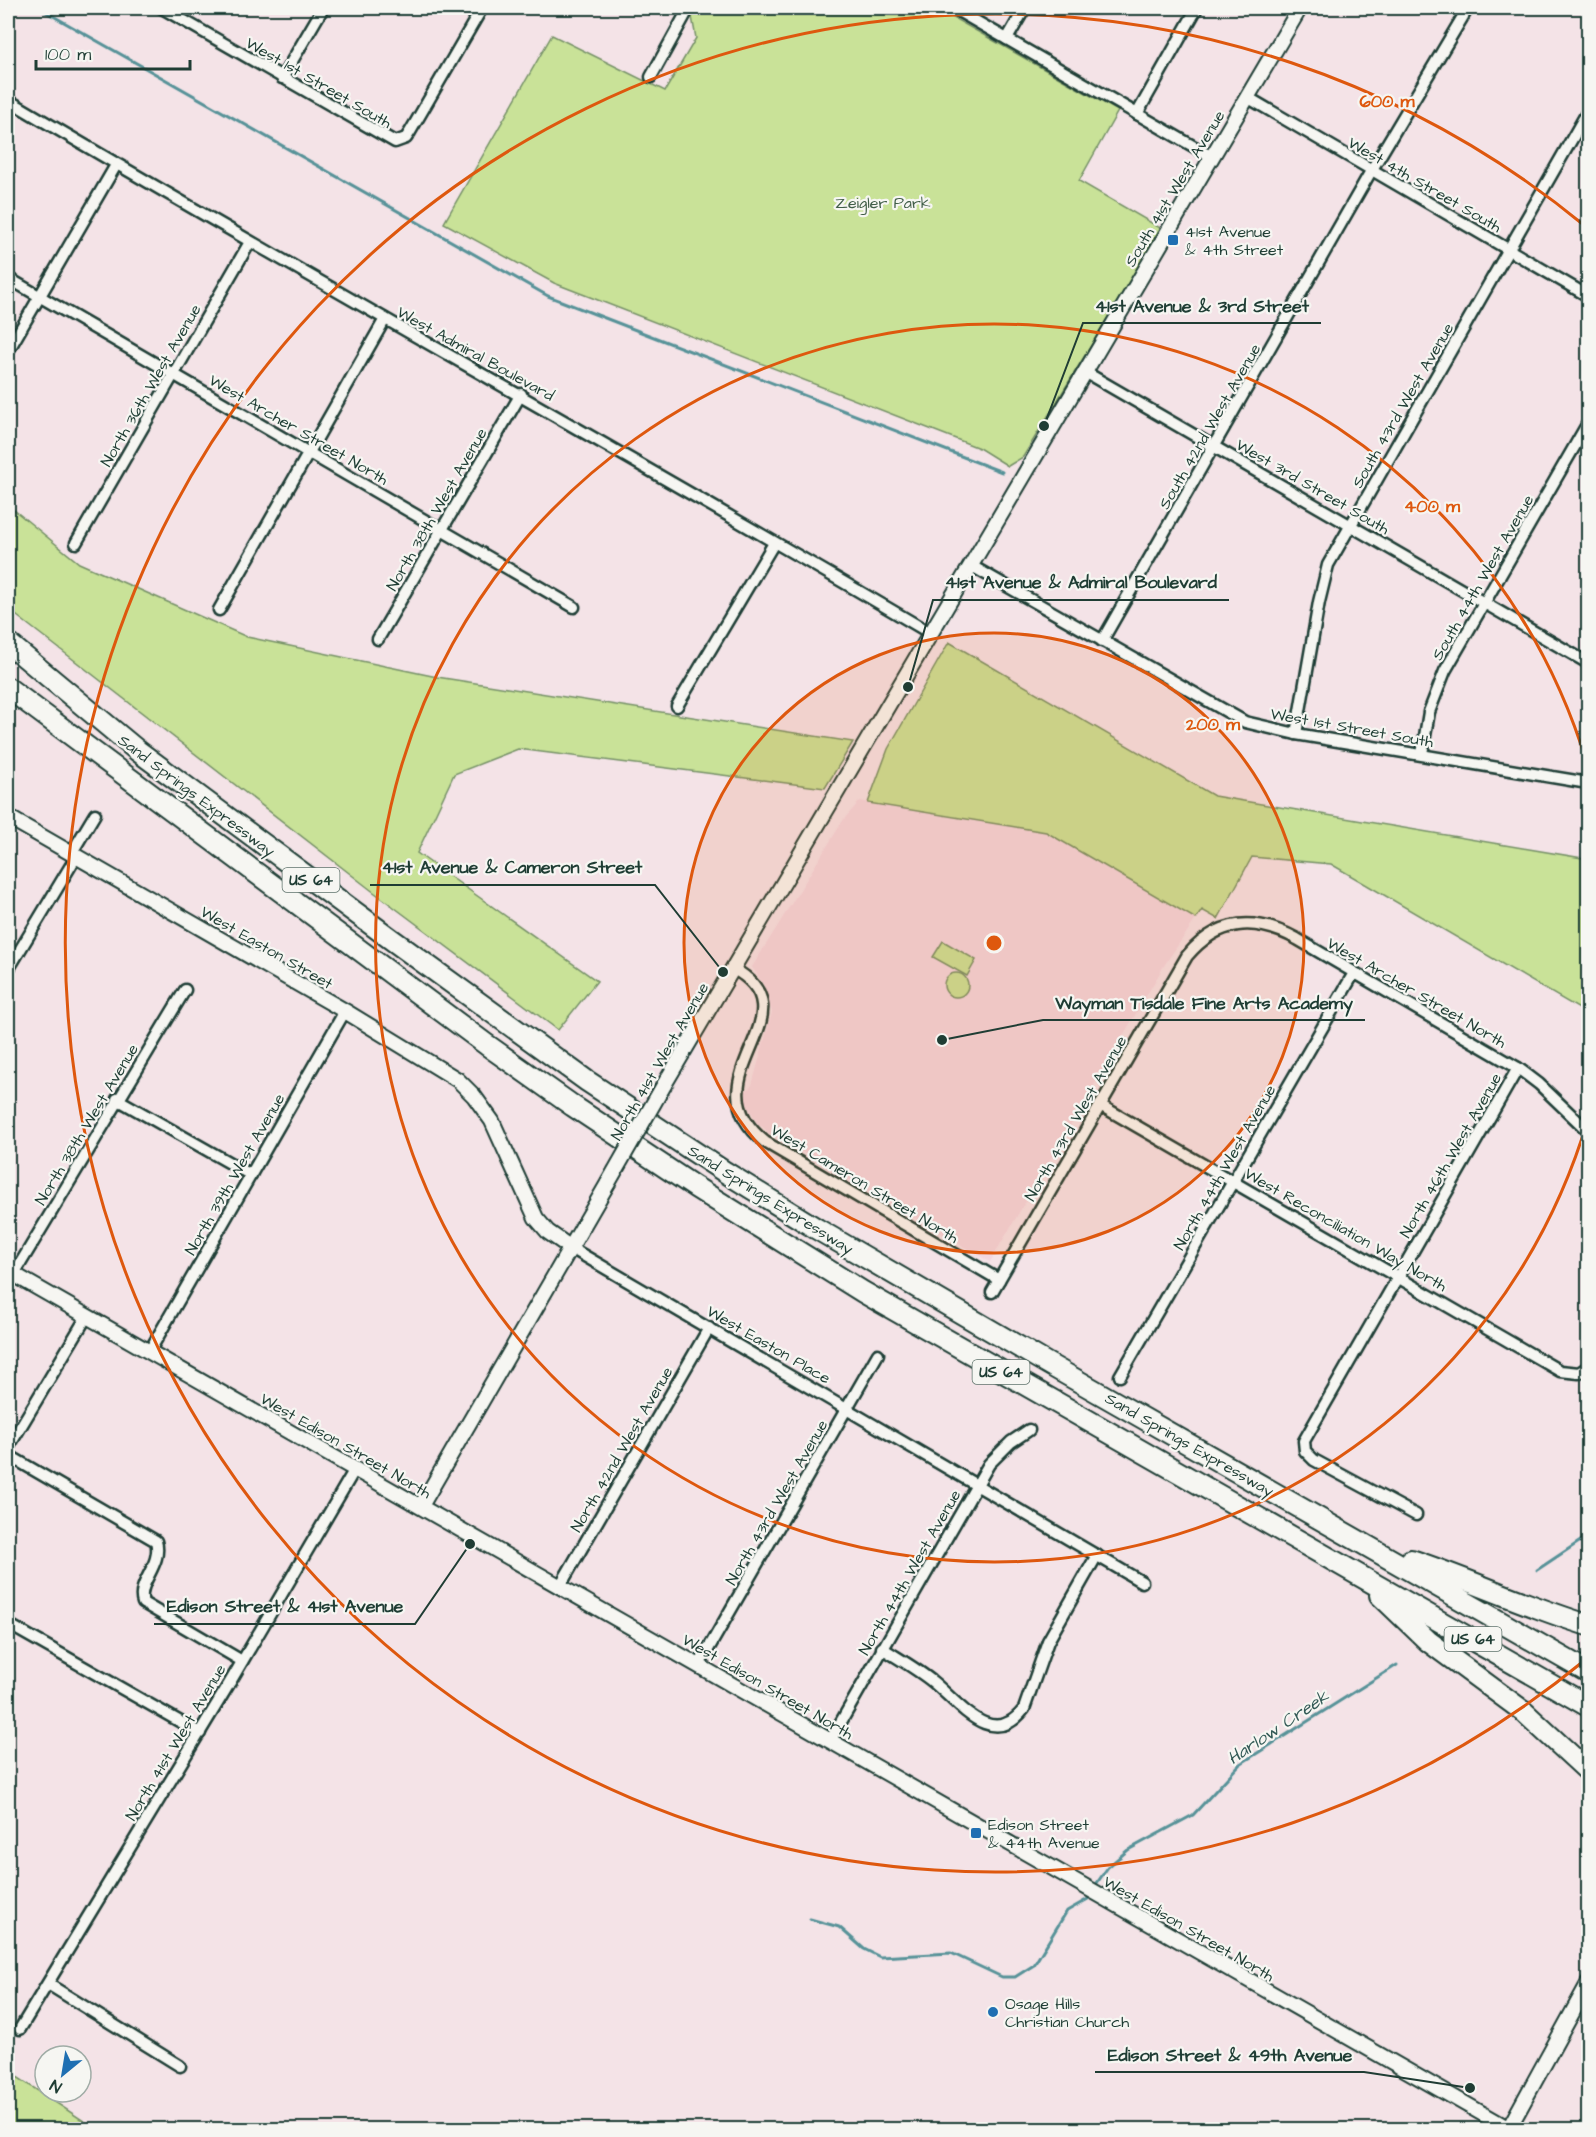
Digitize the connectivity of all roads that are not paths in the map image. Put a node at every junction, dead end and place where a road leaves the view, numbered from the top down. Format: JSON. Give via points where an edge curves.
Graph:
{"nodes":[{"id":1,"x":164,"y":8,"type":"edge"},
{"id":2,"x":323,"y":8,"type":"edge"},
{"id":3,"x":482,"y":8,"type":"edge"},
{"id":4,"x":689,"y":8,"type":"edge"},
{"id":5,"x":953,"y":8,"type":"edge"},
{"id":6,"x":1025,"y":8,"type":"edge"},
{"id":7,"x":1197,"y":8,"type":"edge"},
{"id":8,"x":1300,"y":8,"type":"edge"},
{"id":9,"x":1468,"y":8,"type":"edge"},
{"id":10,"x":1007,"y":39,"type":"junction"},
{"id":11,"x":651,"y":77,"type":"dead end"},
{"id":12,"x":282,"y":78,"type":"junction"},
{"id":13,"x":1247,"y":98,"type":"junction"},
{"id":14,"x":8,"y":100,"type":"edge"},
{"id":15,"x":1588,"y":111,"type":"edge"},
{"id":16,"x":1137,"y":114,"type":"junction"},
{"id":17,"x":1212,"y":157,"type":"junction"},
{"id":18,"x":116,"y":165,"type":"junction"},
{"id":19,"x":1371,"y":171,"type":"junction"},
{"id":20,"x":250,"y":243,"type":"junction"},
{"id":21,"x":1509,"y":250,"type":"junction"},
{"id":22,"x":8,"y":278,"type":"edge"},
{"id":23,"x":38,"y":296,"type":"junction"},
{"id":24,"x":1588,"y":297,"type":"edge"},
{"id":25,"x":385,"y":319,"type":"junction"},
{"id":26,"x":8,"y":351,"type":"edge"},
{"id":27,"x":1085,"y":372,"type":"junction"},
{"id":28,"x":174,"y":374,"type":"junction"},
{"id":29,"x":521,"y":394,"type":"junction"},
{"id":30,"x":1588,"y":423,"type":"edge"},
{"id":31,"x":1215,"y":446,"type":"junction"},
{"id":32,"x":310,"y":453,"type":"junction"},
{"id":33,"x":1350,"y":525,"type":"junction"},
{"id":34,"x":441,"y":530,"type":"junction"},
{"id":35,"x":76,"y":543,"type":"dead end"},
{"id":36,"x":774,"y":543,"type":"junction"},
{"id":37,"x":970,"y":565,"type":"junction"},
{"id":38,"x":1485,"y":602,"type":"junction"},
{"id":39,"x":574,"y":607,"type":"dead end"},
{"id":40,"x":219,"y":610,"type":"dead end"},
{"id":41,"x":930,"y":633,"type":"junction"},
{"id":42,"x":378,"y":639,"type":"dead end"},
{"id":43,"x":1102,"y":641,"type":"junction"},
{"id":44,"x":8,"y":643,"type":"edge"},
{"id":45,"x":1588,"y":663,"type":"edge"},
{"id":46,"x":8,"y":688,"type":"edge"},
{"id":47,"x":677,"y":706,"type":"dead end"},
{"id":48,"x":1296,"y":734,"type":"junction"},
{"id":49,"x":1422,"y":754,"type":"junction"},
{"id":50,"x":1588,"y":783,"type":"edge"},
{"id":51,"x":95,"y":814,"type":"dead end"},
{"id":52,"x":8,"y":817,"type":"edge"},
{"id":53,"x":73,"y":855,"type":"junction"},
{"id":54,"x":1210,"y":933,"type":"joint"},
{"id":55,"x":732,"y":968,"type":"junction"},
{"id":56,"x":8,"y":970,"type":"edge"},
{"id":57,"x":1354,"y":973,"type":"junction"},
{"id":58,"x":185,"y":990,"type":"dead end"},
{"id":59,"x":345,"y":1011,"type":"junction"},
{"id":60,"x":1518,"y":1068,"type":"junction"},
{"id":61,"x":446,"y":1071,"type":"joint"},
{"id":62,"x":117,"y":1099,"type":"junction"},
{"id":63,"x":1100,"y":1105,"type":"junction"},
{"id":64,"x":1588,"y":1131,"type":"edge"},
{"id":65,"x":251,"y":1175,"type":"junction"},
{"id":66,"x":1233,"y":1182,"type":"junction"},
{"id":67,"x":571,"y":1248,"type":"junction"},
{"id":68,"x":11,"y":1273,"type":"edge"},
{"id":69,"x":1397,"y":1276,"type":"junction"},
{"id":70,"x":999,"y":1280,"type":"junction"},
{"id":71,"x":992,"y":1292,"type":"dead end"},
{"id":72,"x":87,"y":1316,"type":"junction"},
{"id":73,"x":708,"y":1328,"type":"junction"},
{"id":74,"x":149,"y":1352,"type":"junction"},
{"id":75,"x":878,"y":1354,"type":"dead end"},
{"id":76,"x":1584,"y":1370,"type":"edge"},
{"id":77,"x":1120,"y":1376,"type":"dead end"},
{"id":78,"x":847,"y":1408,"type":"junction"},
{"id":79,"x":1029,"y":1430,"type":"dead end"},
{"id":80,"x":8,"y":1448,"type":"edge"},
{"id":81,"x":8,"y":1455,"type":"edge"},
{"id":82,"x":355,"y":1469,"type":"junction"},
{"id":83,"x":977,"y":1484,"type":"junction"},
{"id":84,"x":421,"y":1506,"type":"junction"},
{"id":85,"x":1416,"y":1515,"type":"dead end"},
{"id":86,"x":1371,"y":1547,"type":"junction"},
{"id":87,"x":1097,"y":1555,"type":"junction"},
{"id":88,"x":1357,"y":1573,"type":"junction"},
{"id":89,"x":1142,"y":1582,"type":"dead end"},
{"id":90,"x":560,"y":1586,"type":"junction"},
{"id":91,"x":8,"y":1624,"type":"edge"},
{"id":92,"x":1588,"y":1625,"type":"edge"},
{"id":93,"x":882,"y":1648,"type":"junction"},
{"id":94,"x":242,"y":1661,"type":"junction"},
{"id":95,"x":699,"y":1665,"type":"junction"},
{"id":96,"x":1588,"y":1672,"type":"edge"},
{"id":97,"x":1588,"y":1706,"type":"edge"},
{"id":98,"x":200,"y":1733,"type":"junction"},
{"id":99,"x":830,"y":1741,"type":"junction"},
{"id":100,"x":1588,"y":1772,"type":"edge"},
{"id":101,"x":48,"y":1983,"type":"junction"},
{"id":102,"x":1588,"y":1984,"type":"edge"},
{"id":103,"x":20,"y":2029,"type":"dead end"},
{"id":104,"x":180,"y":2066,"type":"dead end"},
{"id":105,"x":1510,"y":2129,"type":"edge"}],
"edges":[{"from":1,"to":12,"type":"street","name":"West 1st Street South"},
{"from":2,"to":12,"type":"street"},
{"from":3,"to":12,"type":"street","name":"West 1st Street South","via":[[410,132],[400,142],[389,140]]},
{"from":4,"to":11,"type":"street"},
{"from":5,"to":10,"type":"street"},
{"from":6,"to":10,"type":"street"},
{"from":7,"to":16,"type":"street"},
{"from":8,"to":13,"type":"street","name":"South 41st West Avenue"},
{"from":9,"to":19,"type":"street","name":"South 42nd West Avenue"},
{"from":10,"to":16,"type":"street"},
{"from":13,"to":17,"type":"street","name":"South 41st West Avenue"},
{"from":13,"to":19,"type":"street","name":"West 4th Street South"},
{"from":14,"to":18,"type":"street","name":"West Admiral Boulevard"},
{"from":15,"to":21,"type":"street","name":"South 43rd West Avenue"},
{"from":16,"to":17,"type":"street"},
{"from":17,"to":27,"type":"street","name":"South 41st West Avenue"},
{"from":18,"to":20,"type":"street","name":"West Admiral Boulevard"},
{"from":18,"to":23,"type":"street"},
{"from":19,"to":21,"type":"street","name":"West 4th Street South"},
{"from":19,"to":31,"type":"street","name":"South 42nd West Avenue"},
{"from":20,"to":25,"type":"street","name":"West Admiral Boulevard"},
{"from":20,"to":28,"type":"street","name":"North 36th West Avenue"},
{"from":21,"to":24,"type":"street","name":"West 4th Street South"},
{"from":21,"to":33,"type":"street","name":"South 43rd West Avenue"},
{"from":22,"to":23,"type":"street","name":"West Archer Street North"},
{"from":23,"to":26,"type":"street"},
{"from":23,"to":28,"type":"street","name":"West Archer Street North"},
{"from":25,"to":29,"type":"street","name":"West Admiral Boulevard"},
{"from":25,"to":32,"type":"street"},
{"from":27,"to":31,"type":"street","name":"West 3rd Street South"},
{"from":27,"to":37,"type":"street","name":"South 41st West Avenue"},
{"from":28,"to":32,"type":"street","name":"West Archer Street North"},
{"from":28,"to":35,"type":"street","name":"North 36th West Avenue"},
{"from":29,"to":34,"type":"street","name":"North 38th West Avenue"},
{"from":29,"to":36,"type":"street","name":"West Admiral Boulevard"},
{"from":30,"to":38,"type":"street","name":"South 44th West Avenue"},
{"from":31,"to":33,"type":"street","name":"West 3rd Street South"},
{"from":31,"to":43,"type":"street","name":"South 42nd West Avenue"},
{"from":32,"to":34,"type":"street","name":"West Archer Street North"},
{"from":32,"to":40,"type":"street"},
{"from":33,"to":38,"type":"street","name":"West 3rd Street South"},
{"from":33,"to":48,"type":"street","name":"South 43rd West Avenue","via":[[1323,582]]},
{"from":34,"to":39,"type":"street","name":"West Archer Street North"},
{"from":34,"to":42,"type":"street","name":"North 38th West Avenue"},
{"from":36,"to":41,"type":"street","name":"West Admiral Boulevard"},
{"from":36,"to":47,"type":"street"},
{"from":37,"to":41,"type":"street","name":"South 41st West Avenue"},
{"from":37,"to":43,"type":"street","name":"West 1st Street South"},
{"from":38,"to":45,"type":"street","name":"West 3rd Street South"},
{"from":38,"to":49,"type":"street","name":"South 44th West Avenue","via":[[1435,692]]},
{"from":41,"to":55,"type":"street","name":"North 41st West Avenue"},
{"from":43,"to":48,"type":"street","name":"West 1st Street South","via":[[1230,715]]},
{"from":44,"to":86,"type":"highway","name":"Sand Springs Expressway","number":"US 64","via":[[84,708],[206,802],[622,1105],[817,1229]]},
{"from":46,"to":88,"type":"highway","name":"Sand Springs Expressway","number":"US 64","via":[[439,1010],[644,1154],[863,1292]]},
{"from":48,"to":49,"type":"street","name":"West 1st Street South"},
{"from":49,"to":50,"type":"street","name":"West 1st Street South"},
{"from":51,"to":53,"type":"street"},
{"from":52,"to":53,"type":"street","name":"West Easton Street"},
{"from":53,"to":56,"type":"street"},
{"from":53,"to":59,"type":"street","name":"West Easton Street"},
{"from":54,"to":57,"type":"street","name":"West Archer Street North","via":[[1236,925],[1267,926]]},
{"from":54,"to":63,"type":"street","name":"North 43rd West Avenue","via":[[1187,956]]},
{"from":55,"to":67,"type":"street","name":"North 41st West Avenue","bridge":true},
{"from":55,"to":70,"type":"street","name":"West Cameron Street North","via":[[748,977],[762,1009],[759,1032],[737,1086],[739,1108],[747,1126],[765,1142]]},
{"from":57,"to":60,"type":"street","name":"West Archer Street North"},
{"from":57,"to":66,"type":"street","name":"North 44th West Avenue"},
{"from":58,"to":62,"type":"street","name":"North 38th West Avenue"},
{"from":59,"to":61,"type":"street","name":"West Easton Street"},
{"from":59,"to":65,"type":"street","name":"North 39th West Avenue"},
{"from":60,"to":64,"type":"street","name":"West Archer Street North"},
{"from":60,"to":69,"type":"street","name":"North 46th West Avenue"},
{"from":61,"to":67,"type":"street","name":"West Easton Place","via":[[474,1095],[492,1121],[536,1218]]},
{"from":62,"to":65,"type":"street"},
{"from":62,"to":68,"type":"street","name":"North 38th West Avenue"},
{"from":63,"to":66,"type":"street","name":"West Reconciliation Way North"},
{"from":63,"to":70,"type":"street","name":"North 43rd West Avenue"},
{"from":65,"to":74,"type":"street","name":"North 39th West Avenue"},
{"from":66,"to":69,"type":"street","name":"West Reconciliation Way North"},
{"from":66,"to":77,"type":"street","name":"North 44th West Avenue"},
{"from":67,"to":73,"type":"street","name":"West Easton Place"},
{"from":67,"to":84,"type":"street","name":"North 41st West Avenue"},
{"from":68,"to":72,"type":"street","name":"West Edison Street North"},
{"from":69,"to":76,"type":"street","name":"West Reconciliation Way North","via":[[1560,1371]]},
{"from":69,"to":85,"type":"street","name":"North 46th West Avenue","via":[[1306,1435],[1304,1446],[1314,1460]]},
{"from":70,"to":71,"type":"street","name":"North 43rd West Avenue"},
{"from":72,"to":74,"type":"street","name":"West Edison Street North"},
{"from":72,"to":80,"type":"street"},
{"from":73,"to":78,"type":"street","name":"West Easton Place"},
{"from":73,"to":90,"type":"street","name":"North 42nd West Avenue"},
{"from":74,"to":82,"type":"street","name":"West Edison Street North"},
{"from":75,"to":78,"type":"street","name":"North 43rd West Avenue"},
{"from":78,"to":83,"type":"street","name":"West Easton Place"},
{"from":78,"to":95,"type":"street","name":"North 43rd West Avenue"},
{"from":79,"to":83,"type":"street","name":"North 44th West Avenue","via":[[997,1455]]},
{"from":81,"to":94,"type":"street","via":[[156,1541],[157,1560],[142,1591],[143,1603]]},
{"from":82,"to":84,"type":"street","name":"West Edison Street North"},
{"from":82,"to":94,"type":"street","name":"North 41st West Avenue"},
{"from":83,"to":87,"type":"street","name":"West Easton Place"},
{"from":83,"to":93,"type":"street","name":"North 44th West Avenue"},
{"from":84,"to":90,"type":"street","name":"West Edison Street North"},
{"from":86,"to":92,"type":"highway"},
{"from":86,"to":96,"type":"highway","name":"Sand Springs Expressway","number":"US 64"},
{"from":87,"to":89,"type":"street","name":"West Easton Place"},
{"from":87,"to":93,"type":"street","via":[[1048,1641],[1024,1709],[1011,1721],[985,1724],[972,1717],[930,1680]]},
{"from":88,"to":97,"type":"highway","name":"Sand Springs Expressway","number":"US 64"},
{"from":88,"to":100,"type":"highway","via":[[1428,1641],[1508,1698]]},
{"from":90,"to":95,"type":"street","name":"West Edison Street North"},
{"from":91,"to":98,"type":"street"},
{"from":93,"to":99,"type":"street","name":"North 44th West Avenue"},
{"from":94,"to":98,"type":"street","name":"North 41st West Avenue"},
{"from":95,"to":99,"type":"street","name":"West Edison Street North"},
{"from":98,"to":101,"type":"street","name":"North 41st West Avenue"},
{"from":99,"to":105,"type":"street","name":"West Edison Street North"},
{"from":101,"to":103,"type":"street","name":"North 41st West Avenue"},
{"from":101,"to":104,"type":"street"},
{"from":102,"to":105,"type":"street"}]}
